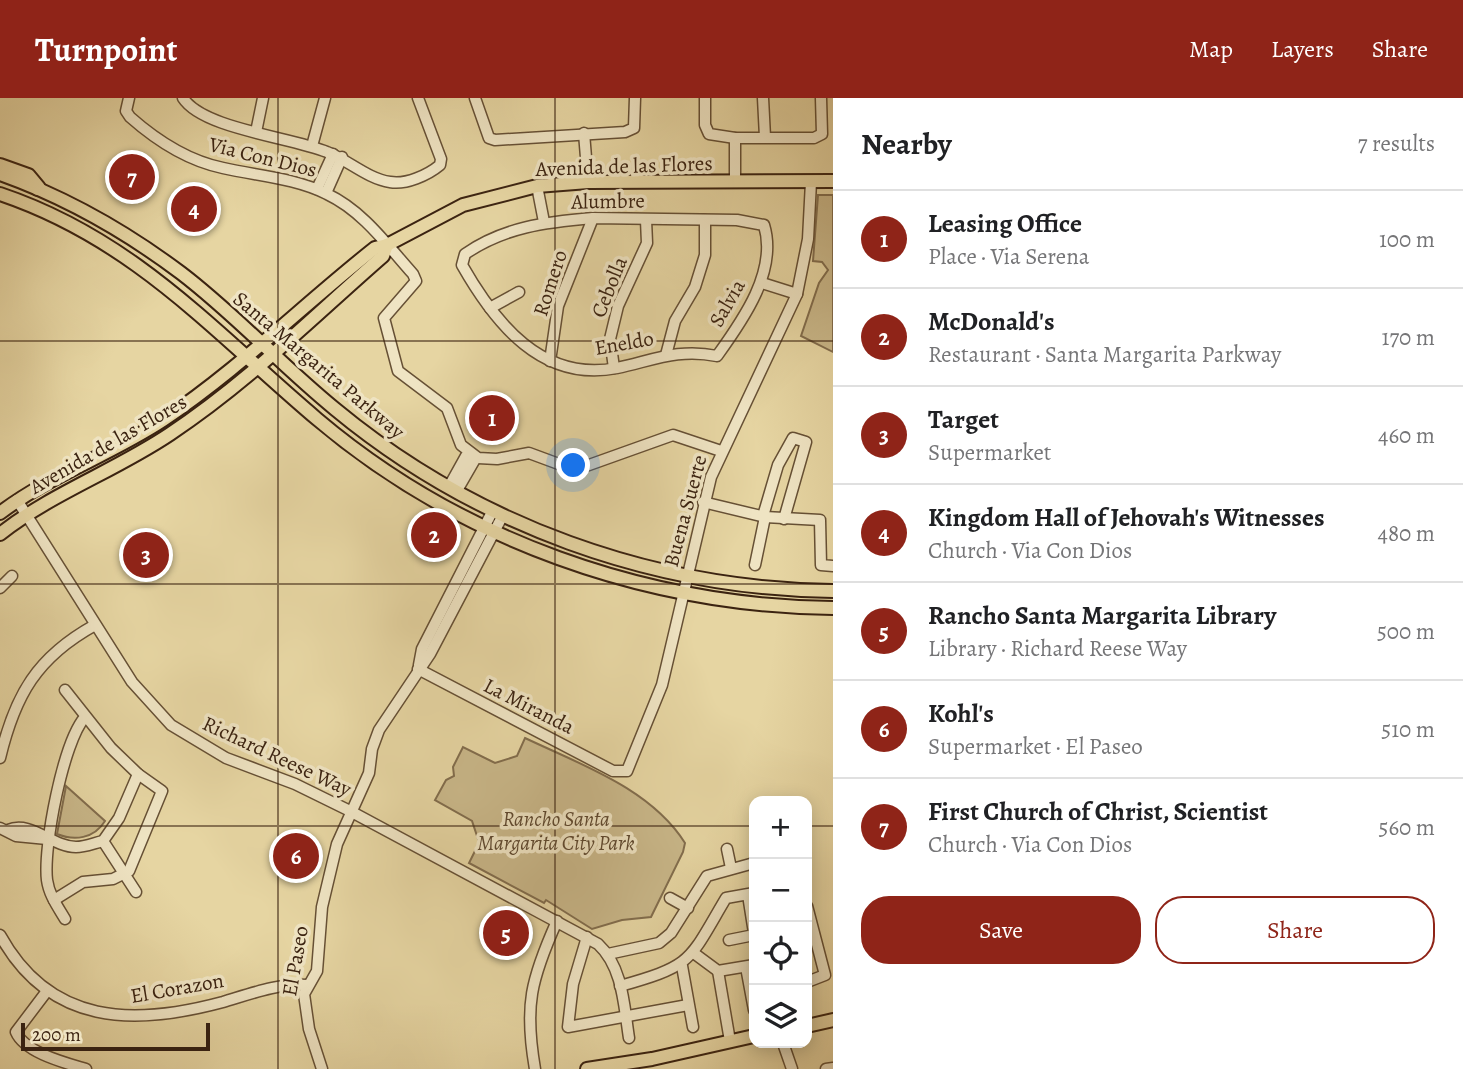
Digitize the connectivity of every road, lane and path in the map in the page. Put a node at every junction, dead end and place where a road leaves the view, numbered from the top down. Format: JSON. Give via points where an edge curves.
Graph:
{"nodes":[{"id":1,"x":129,"y":98,"type":"edge"},
{"id":2,"x":183,"y":98,"type":"edge"},
{"id":3,"x":262,"y":98,"type":"edge"},
{"id":4,"x":325,"y":98,"type":"edge"},
{"id":5,"x":418,"y":98,"type":"edge"},
{"id":6,"x":475,"y":98,"type":"edge"},
{"id":7,"x":635,"y":98,"type":"edge"},
{"id":8,"x":705,"y":98,"type":"edge"},
{"id":9,"x":763,"y":98,"type":"edge"},
{"id":10,"x":821,"y":98,"type":"edge"},
{"id":11,"x":199,"y":103,"type":"edge"},
{"id":12,"x":256,"y":132,"type":"junction"},
{"id":13,"x":584,"y":133,"type":"junction"},
{"id":14,"x":765,"y":137,"type":"junction"},
{"id":15,"x":736,"y":138,"type":"junction"},
{"id":16,"x":312,"y":146,"type":"junction"},
{"id":17,"x":337,"y":156,"type":"junction"},
{"id":18,"x":0,"y":166,"type":"edge"},
{"id":19,"x":0,"y":174,"type":"edge"},
{"id":20,"x":735,"y":181,"type":"junction"},
{"id":21,"x":811,"y":181,"type":"junction"},
{"id":22,"x":833,"y":181,"type":"edge"},
{"id":23,"x":587,"y":182,"type":"junction"},
{"id":24,"x":537,"y":186,"type":"junction"},
{"id":25,"x":38,"y":187,"type":"junction"},
{"id":26,"x":321,"y":191,"type":"junction"},
{"id":27,"x":0,"y":194,"type":"edge"},
{"id":28,"x":593,"y":218,"type":"junction"},
{"id":29,"x":646,"y":220,"type":"junction"},
{"id":30,"x":705,"y":220,"type":"junction"},
{"id":31,"x":544,"y":222,"type":"junction"},
{"id":32,"x":764,"y":225,"type":"joint"},
{"id":33,"x":387,"y":245,"type":"junction"},
{"id":34,"x":462,"y":259,"type":"joint"},
{"id":35,"x":762,"y":283,"type":"junction"},
{"id":36,"x":519,"y":292,"type":"dead end"},
{"id":37,"x":797,"y":294,"type":"junction"},
{"id":38,"x":489,"y":308,"type":"junction"},
{"id":39,"x":260,"y":343,"type":"junction"},
{"id":40,"x":272,"y":354,"type":"junction"},
{"id":41,"x":246,"y":355,"type":"junction"},
{"id":42,"x":666,"y":355,"type":"junction"},
{"id":43,"x":718,"y":356,"type":"joint"},
{"id":44,"x":550,"y":361,"type":"junction"},
{"id":45,"x":259,"y":366,"type":"junction"},
{"id":46,"x":614,"y":368,"type":"junction"},
{"id":47,"x":721,"y":451,"type":"junction"},
{"id":48,"x":472,"y":455,"type":"junction"},
{"id":49,"x":453,"y":489,"type":"junction"},
{"id":50,"x":17,"y":500,"type":"junction"},
{"id":51,"x":703,"y":502,"type":"junction"},
{"id":52,"x":0,"y":513,"type":"edge"},
{"id":53,"x":498,"y":513,"type":"junction"},
{"id":54,"x":26,"y":514,"type":"junction"},
{"id":55,"x":764,"y":517,"type":"junction"},
{"id":56,"x":784,"y":519,"type":"junction"},
{"id":57,"x":490,"y":529,"type":"junction"},
{"id":58,"x":0,"y":534,"type":"edge"},
{"id":59,"x":755,"y":565,"type":"dead end"},
{"id":60,"x":833,"y":566,"type":"edge"},
{"id":61,"x":12,"y":576,"type":"dead end"},
{"id":62,"x":688,"y":577,"type":"junction"},
{"id":63,"x":0,"y":588,"type":"edge"},
{"id":64,"x":833,"y":591,"type":"edge"},
{"id":65,"x":682,"y":594,"type":"junction"},
{"id":66,"x":833,"y":608,"type":"edge"},
{"id":67,"x":95,"y":625,"type":"junction"},
{"id":68,"x":418,"y":669,"type":"junction"},
{"id":69,"x":65,"y":690,"type":"dead end"},
{"id":70,"x":85,"y":717,"type":"junction"},
{"id":71,"x":0,"y":758,"type":"edge"},
{"id":72,"x":624,"y":772,"type":"joint"},
{"id":73,"x":138,"y":774,"type":"junction"},
{"id":74,"x":350,"y":811,"type":"junction"},
{"id":75,"x":4,"y":829,"type":"edge"},
{"id":76,"x":47,"y":839,"type":"junction"},
{"id":77,"x":103,"y":841,"type":"junction"},
{"id":78,"x":727,"y":849,"type":"dead end"},
{"id":79,"x":749,"y":864,"type":"edge"},
{"id":80,"x":731,"y":868,"type":"junction"},
{"id":81,"x":124,"y":874,"type":"junction"},
{"id":82,"x":136,"y":892,"type":"dead end"},
{"id":83,"x":749,"y":894,"type":"edge"},
{"id":84,"x":670,"y":898,"type":"dead end"},
{"id":85,"x":54,"y":900,"type":"junction"},
{"id":86,"x":688,"y":908,"type":"junction"},
{"id":87,"x":65,"y":919,"type":"dead end"},
{"id":88,"x":557,"y":921,"type":"junction"},
{"id":89,"x":812,"y":925,"type":"edge"},
{"id":90,"x":0,"y":934,"type":"edge"},
{"id":91,"x":749,"y":935,"type":"edge"},
{"id":92,"x":587,"y":937,"type":"junction"},
{"id":93,"x":729,"y":940,"type":"dead end"},
{"id":94,"x":608,"y":954,"type":"junction"},
{"id":95,"x":695,"y":954,"type":"junction"},
{"id":96,"x":682,"y":966,"type":"junction"},
{"id":97,"x":749,"y":966,"type":"edge"},
{"id":98,"x":718,"y":971,"type":"junction"},
{"id":99,"x":812,"y":980,"type":"edge"},
{"id":100,"x":307,"y":985,"type":"junction"},
{"id":101,"x":620,"y":986,"type":"junction"},
{"id":102,"x":47,"y":991,"type":"junction"},
{"id":103,"x":688,"y":1005,"type":"junction"},
{"id":104,"x":625,"y":1015,"type":"junction"},
{"id":105,"x":833,"y":1020,"type":"edge"},
{"id":106,"x":812,"y":1025,"type":"edge"},
{"id":107,"x":693,"y":1027,"type":"dead end"},
{"id":108,"x":629,"y":1038,"type":"dead end"},
{"id":109,"x":749,"y":1038,"type":"edge"},
{"id":110,"x":730,"y":1041,"type":"junction"},
{"id":111,"x":785,"y":1048,"type":"edge"},
{"id":112,"x":650,"y":1064,"type":"edge"},
{"id":113,"x":73,"y":1067,"type":"edge"},
{"id":114,"x":833,"y":1068,"type":"edge"},
{"id":115,"x":86,"y":1069,"type":"edge"},
{"id":116,"x":323,"y":1069,"type":"edge"},
{"id":117,"x":535,"y":1069,"type":"edge"},
{"id":118,"x":587,"y":1069,"type":"edge"},
{"id":119,"x":792,"y":1069,"type":"edge"},
{"id":120,"x":827,"y":1069,"type":"edge"}],
"edges":[{"from":1,"to":26,"type":"street","name":"Via Con Dios","via":[[126,111],[135,122],[197,160]]},
{"from":2,"to":11,"type":"street"},
{"from":3,"to":12,"type":"street"},
{"from":4,"to":16,"type":"street"},
{"from":5,"to":17,"type":"street","via":[[441,159],[435,169],[410,181],[391,183]]},
{"from":6,"to":13,"type":"street","via":[[489,138]]},
{"from":7,"to":13,"type":"street","via":[[634,128]]},
{"from":8,"to":15,"type":"street","via":[[709,134]]},
{"from":9,"to":14,"type":"street"},
{"from":10,"to":14,"type":"street","via":[[822,134],[814,138]]},
{"from":11,"to":12,"type":"street","via":[[227,125]]},
{"from":12,"to":16,"type":"street"},
{"from":13,"to":23,"type":"street"},
{"from":14,"to":15,"type":"street"},
{"from":15,"to":20,"type":"street"},
{"from":16,"to":17,"type":"street"},
{"from":17,"to":26,"type":"street"},
{"from":18,"to":25,"type":"highway","via":[[28,176]]},
{"from":19,"to":25,"type":"main road","name":"Santa Margarita Parkway"},
{"from":20,"to":21,"type":"main road","name":"Avenida de las Flores"},
{"from":20,"to":23,"type":"main road","name":"Avenida de las Flores"},
{"from":21,"to":22,"type":"main road","name":"Avenida de las Flores"},
{"from":21,"to":37,"type":"street","name":"Buena Suerte","via":[[808,239]]},
{"from":23,"to":24,"type":"main road","name":"Avenida de las Flores"},
{"from":24,"to":31,"type":"street"},
{"from":24,"to":33,"type":"main road","name":"Avenida de las Flores","via":[[463,205]]},
{"from":25,"to":39,"type":"main road","name":"Santa Margarita Parkway","via":[[100,219],[172,266]]},
{"from":26,"to":33,"type":"street","name":"Via Con Dios","via":[[355,211]]},
{"from":27,"to":41,"type":"main road","name":"Santa Margarita Parkway","via":[[61,218],[148,271]]},
{"from":28,"to":29,"type":"street","name":"Alumbre"},
{"from":28,"to":31,"type":"street","name":"Alumbre"},
{"from":28,"to":44,"type":"street","name":"Romero","via":[[558,306]]},
{"from":29,"to":30,"type":"street","name":"Alumbre"},
{"from":29,"to":46,"type":"street","name":"Cebolla","via":[[647,243],[618,306],[610,339]]},
{"from":30,"to":32,"type":"street","name":"Alumbre"},
{"from":30,"to":42,"type":"street","via":[[705,255],[695,286],[675,321]]},
{"from":31,"to":34,"type":"street","name":"Alumbre","via":[[498,234]]},
{"from":32,"to":35,"type":"street","name":"Salvia"},
{"from":33,"to":39,"type":"main road","name":"Avenida de las Flores","via":[[375,248]]},
{"from":33,"to":40,"type":"main road","name":"Avenida de las Flores","via":[[383,256]]},
{"from":33,"to":48,"type":"street","name":"Via Con Dios","via":[[416,281],[384,318],[396,368],[447,408],[458,439]]},
{"from":34,"to":38,"type":"street","name":"Eneldo"},
{"from":35,"to":37,"type":"street"},
{"from":35,"to":43,"type":"street","name":"Salvia"},
{"from":36,"to":38,"type":"street"},
{"from":37,"to":47,"type":"street","name":"Buena Suerte"},
{"from":38,"to":44,"type":"street","name":"Eneldo","via":[[527,349]]},
{"from":39,"to":40,"type":"main road","name":"Santa Margarita Parkway"},
{"from":39,"to":41,"type":"main road","name":"Avenida de las Flores"},
{"from":40,"to":45,"type":"main road","name":"Avenida de las Flores"},
{"from":40,"to":49,"type":"main road","name":"Santa Margarita Parkway","via":[[384,447]]},
{"from":41,"to":45,"type":"main road","name":"Santa Margarita Parkway"},
{"from":41,"to":50,"type":"main road","name":"Avenida de las Flores","via":[[163,420]]},
{"from":42,"to":43,"type":"street","name":"Eneldo","via":[[693,351]]},
{"from":42,"to":46,"type":"street","name":"Eneldo"},
{"from":44,"to":46,"type":"street","name":"Eneldo","via":[[576,369]]},
{"from":45,"to":54,"type":"main road","name":"Avenida de las Flores","via":[[167,437]]},
{"from":45,"to":57,"type":"main road","name":"Santa Margarita Parkway","via":[[373,463]]},
{"from":47,"to":48,"type":"street","via":[[673,435],[575,470],[529,453],[486,460]]},
{"from":47,"to":51,"type":"street","name":"Buena Suerte"},
{"from":48,"to":49,"type":"street","via":[[474,461],[459,487]]},
{"from":49,"to":53,"type":"main road","name":"Santa Margarita Parkway"},
{"from":50,"to":52,"type":"main road","name":"Avenida de las Flores"},
{"from":50,"to":54,"type":"street","name":"Richard Reese Way"},
{"from":51,"to":55,"type":"street"},
{"from":51,"to":62,"type":"street","name":"Buena Suerte"},
{"from":53,"to":57,"type":"street","name":"El Paseo"},
{"from":53,"to":62,"type":"main road","name":"Santa Margarita Parkway","via":[[577,547]]},
{"from":54,"to":58,"type":"main road","name":"Avenida de las Flores"},
{"from":54,"to":67,"type":"street","name":"Richard Reese Way"},
{"from":55,"to":56,"type":"street"},
{"from":55,"to":56,"type":"street","via":[[778,465],[793,438],[806,442]]},
{"from":55,"to":59,"type":"street"},
{"from":56,"to":60,"type":"street","via":[[820,520],[821,565]]},
{"from":57,"to":65,"type":"main road","name":"Santa Margarita Parkway","via":[[541,552]]},
{"from":57,"to":68,"type":"street","name":"El Paseo","via":[[422,649]]},
{"from":61,"to":63,"type":"street"},
{"from":62,"to":64,"type":"main road","name":"Santa Margarita Parkway","via":[[788,591]]},
{"from":62,"to":65,"type":"street","name":"Buena Suerte"},
{"from":65,"to":66,"type":"main road","name":"Santa Margarita Parkway"},
{"from":65,"to":72,"type":"street","name":"Buena Suerte","via":[[662,685],[631,765]]},
{"from":67,"to":71,"type":"street","via":[[63,645],[26,684]]},
{"from":67,"to":74,"type":"street","name":"Richard Reese Way","via":[[132,681],[171,725],[213,752]]},
{"from":68,"to":72,"type":"street","name":"La Miranda","via":[[585,757]]},
{"from":68,"to":74,"type":"street","name":"El Paseo","via":[[375,739],[369,773]]},
{"from":69,"to":70,"type":"street"},
{"from":70,"to":73,"type":"street"},
{"from":70,"to":76,"type":"street","via":[[73,735]]},
{"from":73,"to":77,"type":"street","via":[[119,818]]},
{"from":73,"to":81,"type":"street","via":[[162,791],[133,865]]},
{"from":74,"to":88,"type":"street","name":"Richard Reese Way"},
{"from":74,"to":100,"type":"street","name":"El Paseo","via":[[322,907],[317,971]]},
{"from":75,"to":76,"type":"street","via":[[16,836]]},
{"from":76,"to":77,"type":"street","via":[[76,847]]},
{"from":76,"to":85,"type":"street","via":[[47,880]]},
{"from":77,"to":81,"type":"street"},
{"from":78,"to":80,"type":"street"},
{"from":79,"to":80,"type":"street"},
{"from":80,"to":86,"type":"street","via":[[706,876]]},
{"from":81,"to":82,"type":"street"},
{"from":81,"to":85,"type":"street","via":[[83,883]]},
{"from":83,"to":95,"type":"street","via":[[726,898]]},
{"from":84,"to":86,"type":"street"},
{"from":85,"to":87,"type":"street"},
{"from":86,"to":94,"type":"street","via":[[659,943]]},
{"from":88,"to":92,"type":"street","name":"Richard Reese Way"},
{"from":88,"to":117,"type":"street","via":[[528,1006]]},
{"from":89,"to":99,"type":"street","via":[[825,975]]},
{"from":90,"to":102,"type":"street","name":"El Corazon","via":[[12,956]]},
{"from":91,"to":93,"type":"street"},
{"from":92,"to":94,"type":"street","name":"Richard Reese Way"},
{"from":92,"to":104,"type":"street","via":[[573,984],[568,1027]]},
{"from":94,"to":101,"type":"street"},
{"from":95,"to":96,"type":"street"},
{"from":95,"to":98,"type":"street"},
{"from":96,"to":101,"type":"street"},
{"from":96,"to":103,"type":"street"},
{"from":97,"to":98,"type":"street"},
{"from":98,"to":110,"type":"street"},
{"from":100,"to":102,"type":"street","name":"El Corazon","via":[[146,1017],[89,1012]]},
{"from":100,"to":116,"type":"street","name":"El Paseo","via":[[304,994],[310,1029]]},
{"from":101,"to":104,"type":"street"},
{"from":102,"to":113,"type":"street","via":[[16,1032],[38,1051]]},
{"from":103,"to":104,"type":"street"},
{"from":103,"to":107,"type":"street"},
{"from":104,"to":108,"type":"street"},
{"from":105,"to":106,"type":"main road"},
{"from":109,"to":110,"type":"main road"},
{"from":110,"to":112,"type":"main road"},
{"from":111,"to":119,"type":"street"},
{"from":112,"to":118,"type":"main road"},
{"from":113,"to":115,"type":"street"},
{"from":114,"to":120,"type":"street"}]}
